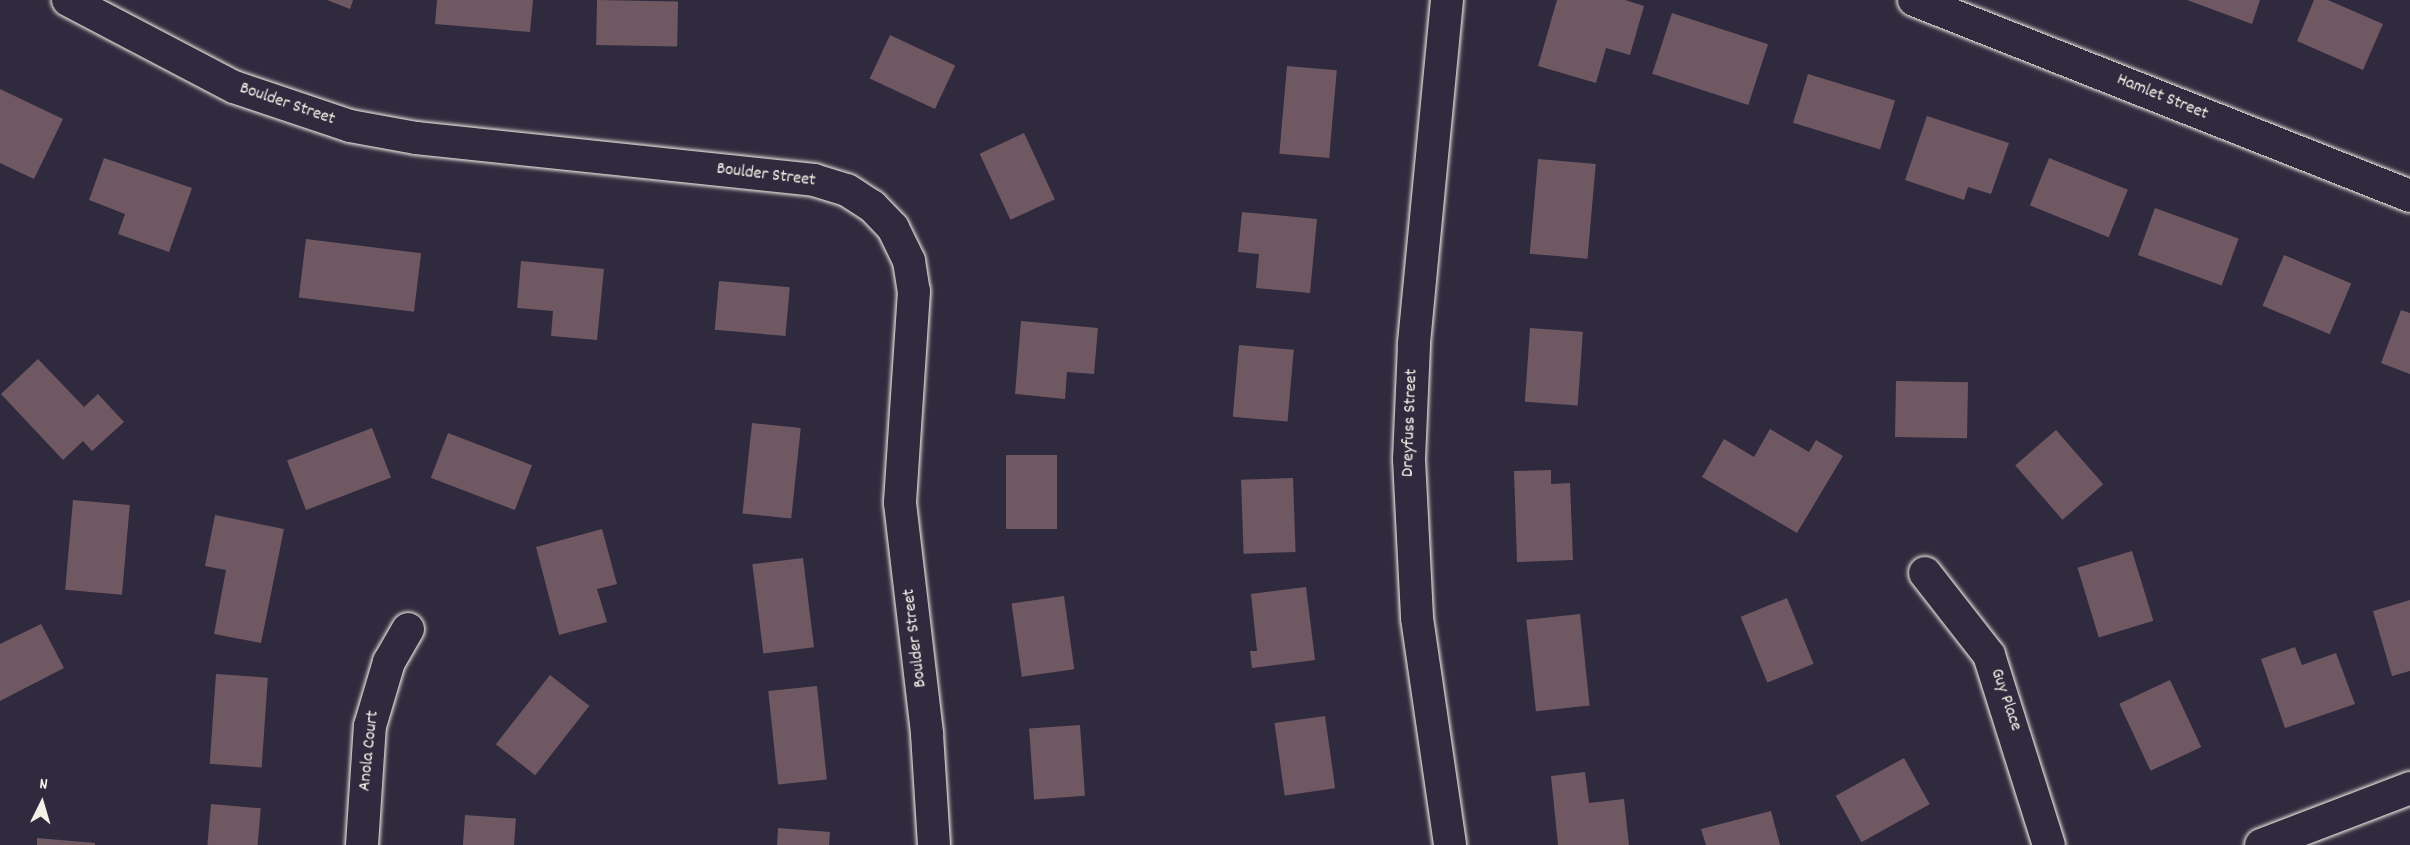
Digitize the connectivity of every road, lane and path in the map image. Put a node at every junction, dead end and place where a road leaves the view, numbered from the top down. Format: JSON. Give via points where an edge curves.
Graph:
{"nodes":[{"id":1,"x":68,"y":0,"type":"edge"},
{"id":2,"x":1447,"y":0,"type":"edge"},
{"id":3,"x":1914,"y":0,"type":"edge"},
{"id":4,"x":2410,"y":196,"type":"edge"},
{"id":5,"x":1925,"y":573,"type":"dead end"},
{"id":6,"x":408,"y":629,"type":"dead end"},
{"id":7,"x":2410,"y":788,"type":"edge"},
{"id":8,"x":362,"y":845,"type":"edge"},
{"id":9,"x":934,"y":845,"type":"edge"},
{"id":10,"x":1450,"y":845,"type":"edge"},
{"id":11,"x":2049,"y":845,"type":"edge"},
{"id":12,"x":2261,"y":845,"type":"edge"}],
"edges":[{"from":1,"to":9,"type":"street","name":"Boulder Street","via":[[234,87],[350,126],[416,138],[814,180],[847,190],[872,206],[897,237],[914,291],[900,503],[927,734]]},
{"from":2,"to":10,"type":"street","name":"Dreyfuss Street","via":[[1414,345],[1409,459],[1417,618]]},
{"from":3,"to":4,"type":"street","name":"Hamlet Street"},
{"from":5,"to":11,"type":"street","name":"Guy Place","via":[[1989,655]]},
{"from":6,"to":8,"type":"street","name":"Anola Court","via":[[389,662],[370,726]]},
{"from":7,"to":12,"type":"street"}]}
